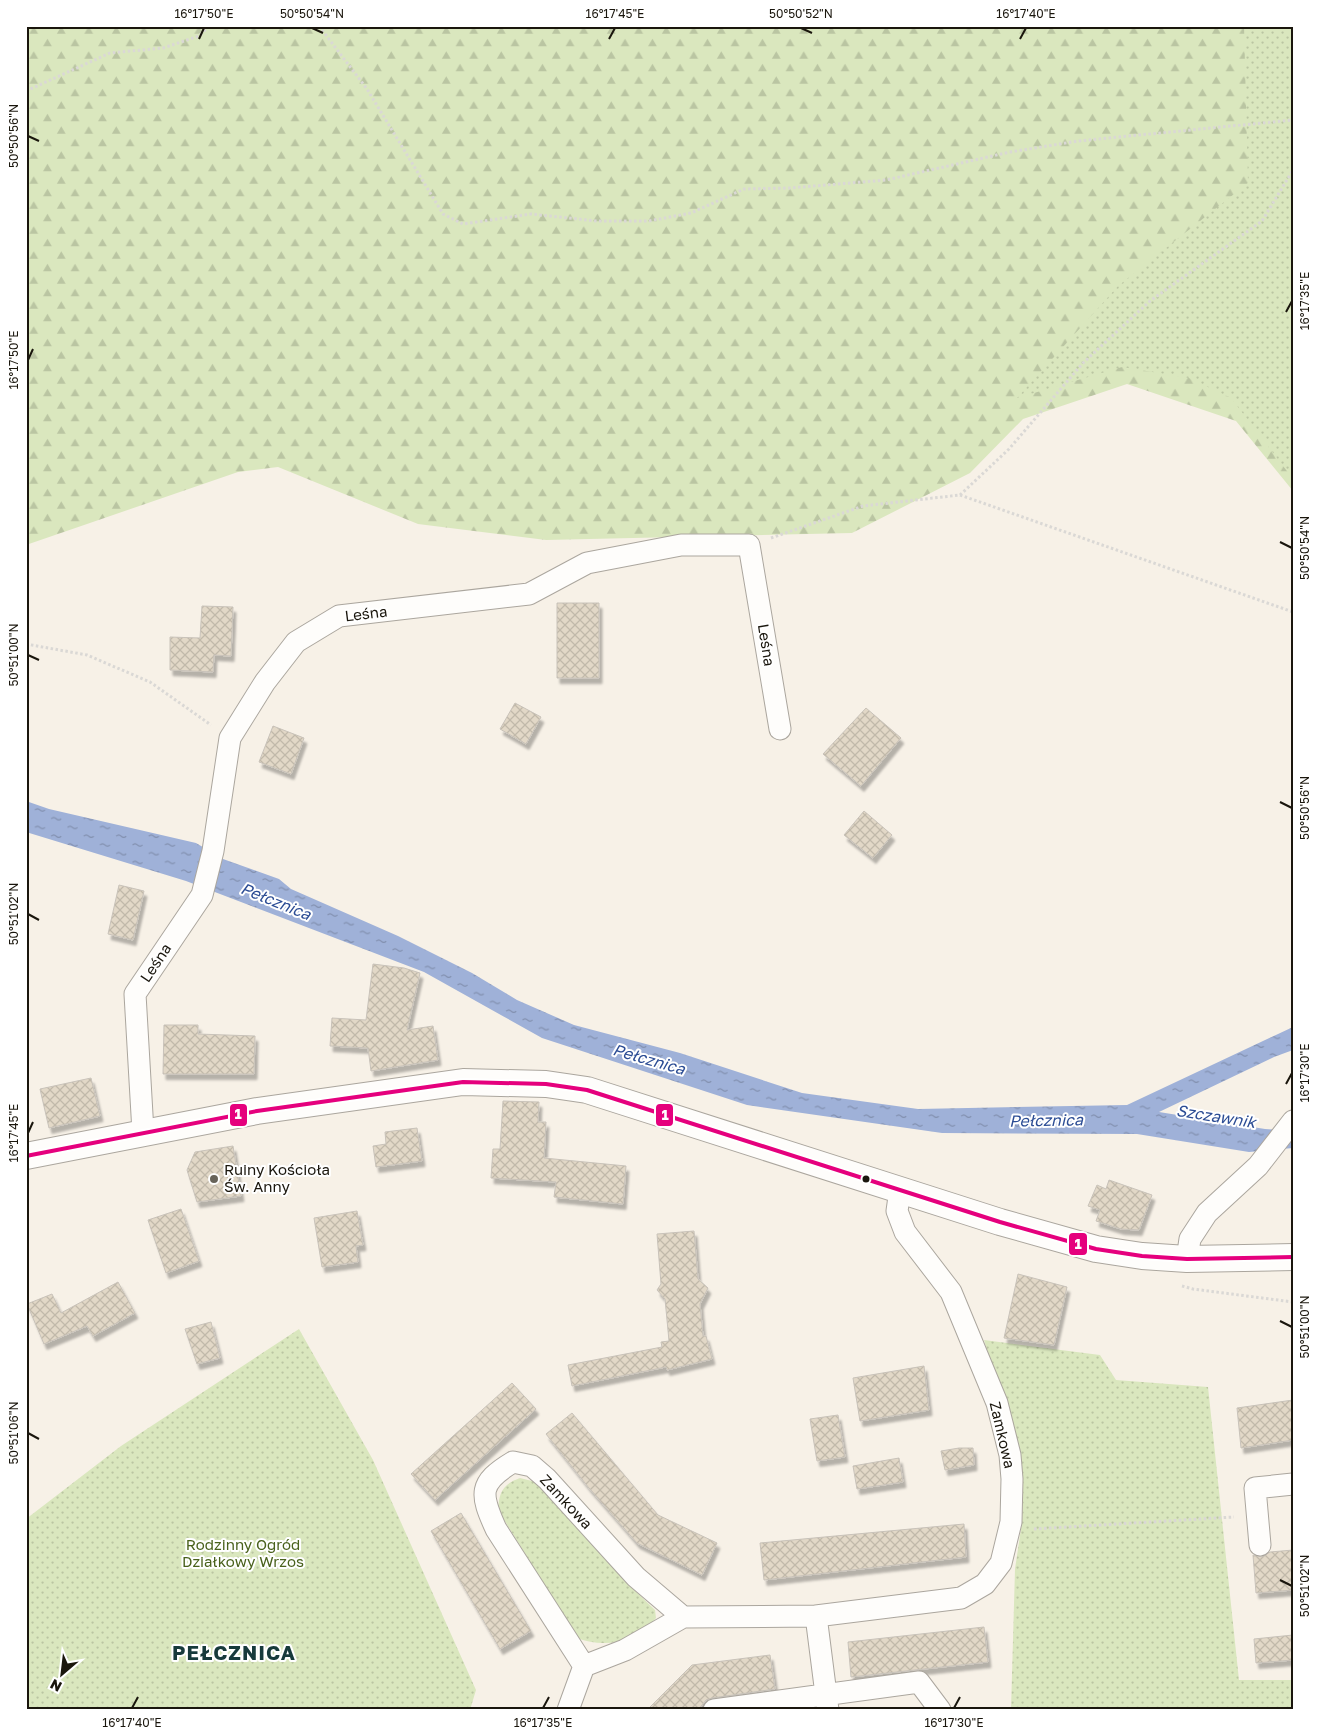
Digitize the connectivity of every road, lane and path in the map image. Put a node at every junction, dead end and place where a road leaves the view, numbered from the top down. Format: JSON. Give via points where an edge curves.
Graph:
{"nodes":[{"id":1,"x":209,"y":26,"type":"edge"},
{"id":2,"x":319,"y":26,"type":"edge"},
{"id":3,"x":26,"y":91,"type":"edge"},
{"id":4,"x":1293,"y":120,"type":"edge"},
{"id":5,"x":1293,"y":170,"type":"edge"},
{"id":6,"x":960,"y":494,"type":"junction"},
{"id":7,"x":749,"y":546,"type":"junction"},
{"id":8,"x":1293,"y":612,"type":"edge"},
{"id":9,"x":26,"y":644,"type":"edge"},
{"id":10,"x":780,"y":729,"type":"dead end"},
{"id":11,"x":230,"y":738,"type":"junction"},
{"id":12,"x":1292,"y":1121,"type":"edge"},
{"id":13,"x":143,"y":1132,"type":"junction"},
{"id":14,"x":26,"y":1156,"type":"edge"},
{"id":15,"x":900,"y":1190,"type":"junction"},
{"id":16,"x":1293,"y":1257,"type":"edge"},
{"id":17,"x":1187,"y":1259,"type":"junction"},
{"id":18,"x":1176,"y":1284,"type":"dead end"},
{"id":19,"x":1293,"y":1302,"type":"edge"},
{"id":20,"x":1293,"y":1484,"type":"edge"},
{"id":21,"x":1258,"y":1515,"type":"junction"},
{"id":22,"x":1008,"y":1531,"type":"junction"},
{"id":23,"x":1260,"y":1545,"type":"dead end"},
{"id":24,"x":816,"y":1616,"type":"junction"},
{"id":25,"x":683,"y":1617,"type":"junction"},
{"id":26,"x":584,"y":1666,"type":"junction"},
{"id":27,"x":828,"y":1702,"type":"edge"},
{"id":28,"x":568,"y":1710,"type":"edge"},
{"id":29,"x":714,"y":1710,"type":"edge"},
{"id":30,"x":940,"y":1710,"type":"edge"}],
"edges":[{"from":1,"to":3,"type":"path","via":[[198,36],[163,48],[110,53]]},
{"from":2,"to":4,"type":"path","via":[[367,89],[443,214],[463,224],[531,214],[596,221],[649,221],[691,213],[744,189],[886,180],[1010,152],[1078,141]]},
{"from":5,"to":6,"type":"path","via":[[1262,221],[1150,301],[1082,363],[1009,449]]},
{"from":6,"to":7,"type":"path","via":[[864,506]]},
{"from":6,"to":8,"type":"path"},
{"from":7,"to":10,"type":"street","name":"Leśna"},
{"from":7,"to":11,"type":"street","name":"Leśna","via":[[682,545],[587,563],[529,594],[339,616],[296,642],[265,682]]},
{"from":9,"to":11,"type":"path","via":[[87,655],[150,682]]},
{"from":11,"to":13,"type":"street","name":"Leśna","via":[[213,851],[202,896],[135,994]]},
{"from":12,"to":17,"type":"street","via":[[1258,1166],[1207,1213],[1190,1239]]},
{"from":13,"to":14,"type":"street"},
{"from":13,"to":15,"type":"street","via":[[257,1111],[464,1082],[546,1084],[587,1090]]},
{"from":15,"to":17,"type":"street","via":[[1096,1249]]},
{"from":15,"to":22,"type":"street","name":"Zamkowa","via":[[897,1211],[906,1232],[951,1292],[997,1403],[1010,1455],[1012,1480]]},
{"from":16,"to":17,"type":"street"},
{"from":18,"to":19,"type":"path"},
{"from":20,"to":21,"type":"street","via":[[1255,1488]]},
{"from":21,"to":22,"type":"path"},
{"from":21,"to":23,"type":"street"},
{"from":22,"to":24,"type":"street","name":"Zamkowa","via":[[1001,1564],[985,1584],[961,1598]]},
{"from":24,"to":25,"type":"street","name":"Zamkowa"},
{"from":24,"to":27,"type":"street"},
{"from":25,"to":26,"type":"street","name":"Zamkowa","via":[[625,1650]]},
{"from":25,"to":26,"type":"street","name":"Zamkowa","via":[[636,1577],[547,1479],[532,1466],[513,1462],[495,1473],[485,1489],[485,1506],[496,1529]]},
{"from":26,"to":28,"type":"street"},
{"from":27,"to":29,"type":"street"},
{"from":27,"to":30,"type":"street","via":[[919,1682]]}]}
